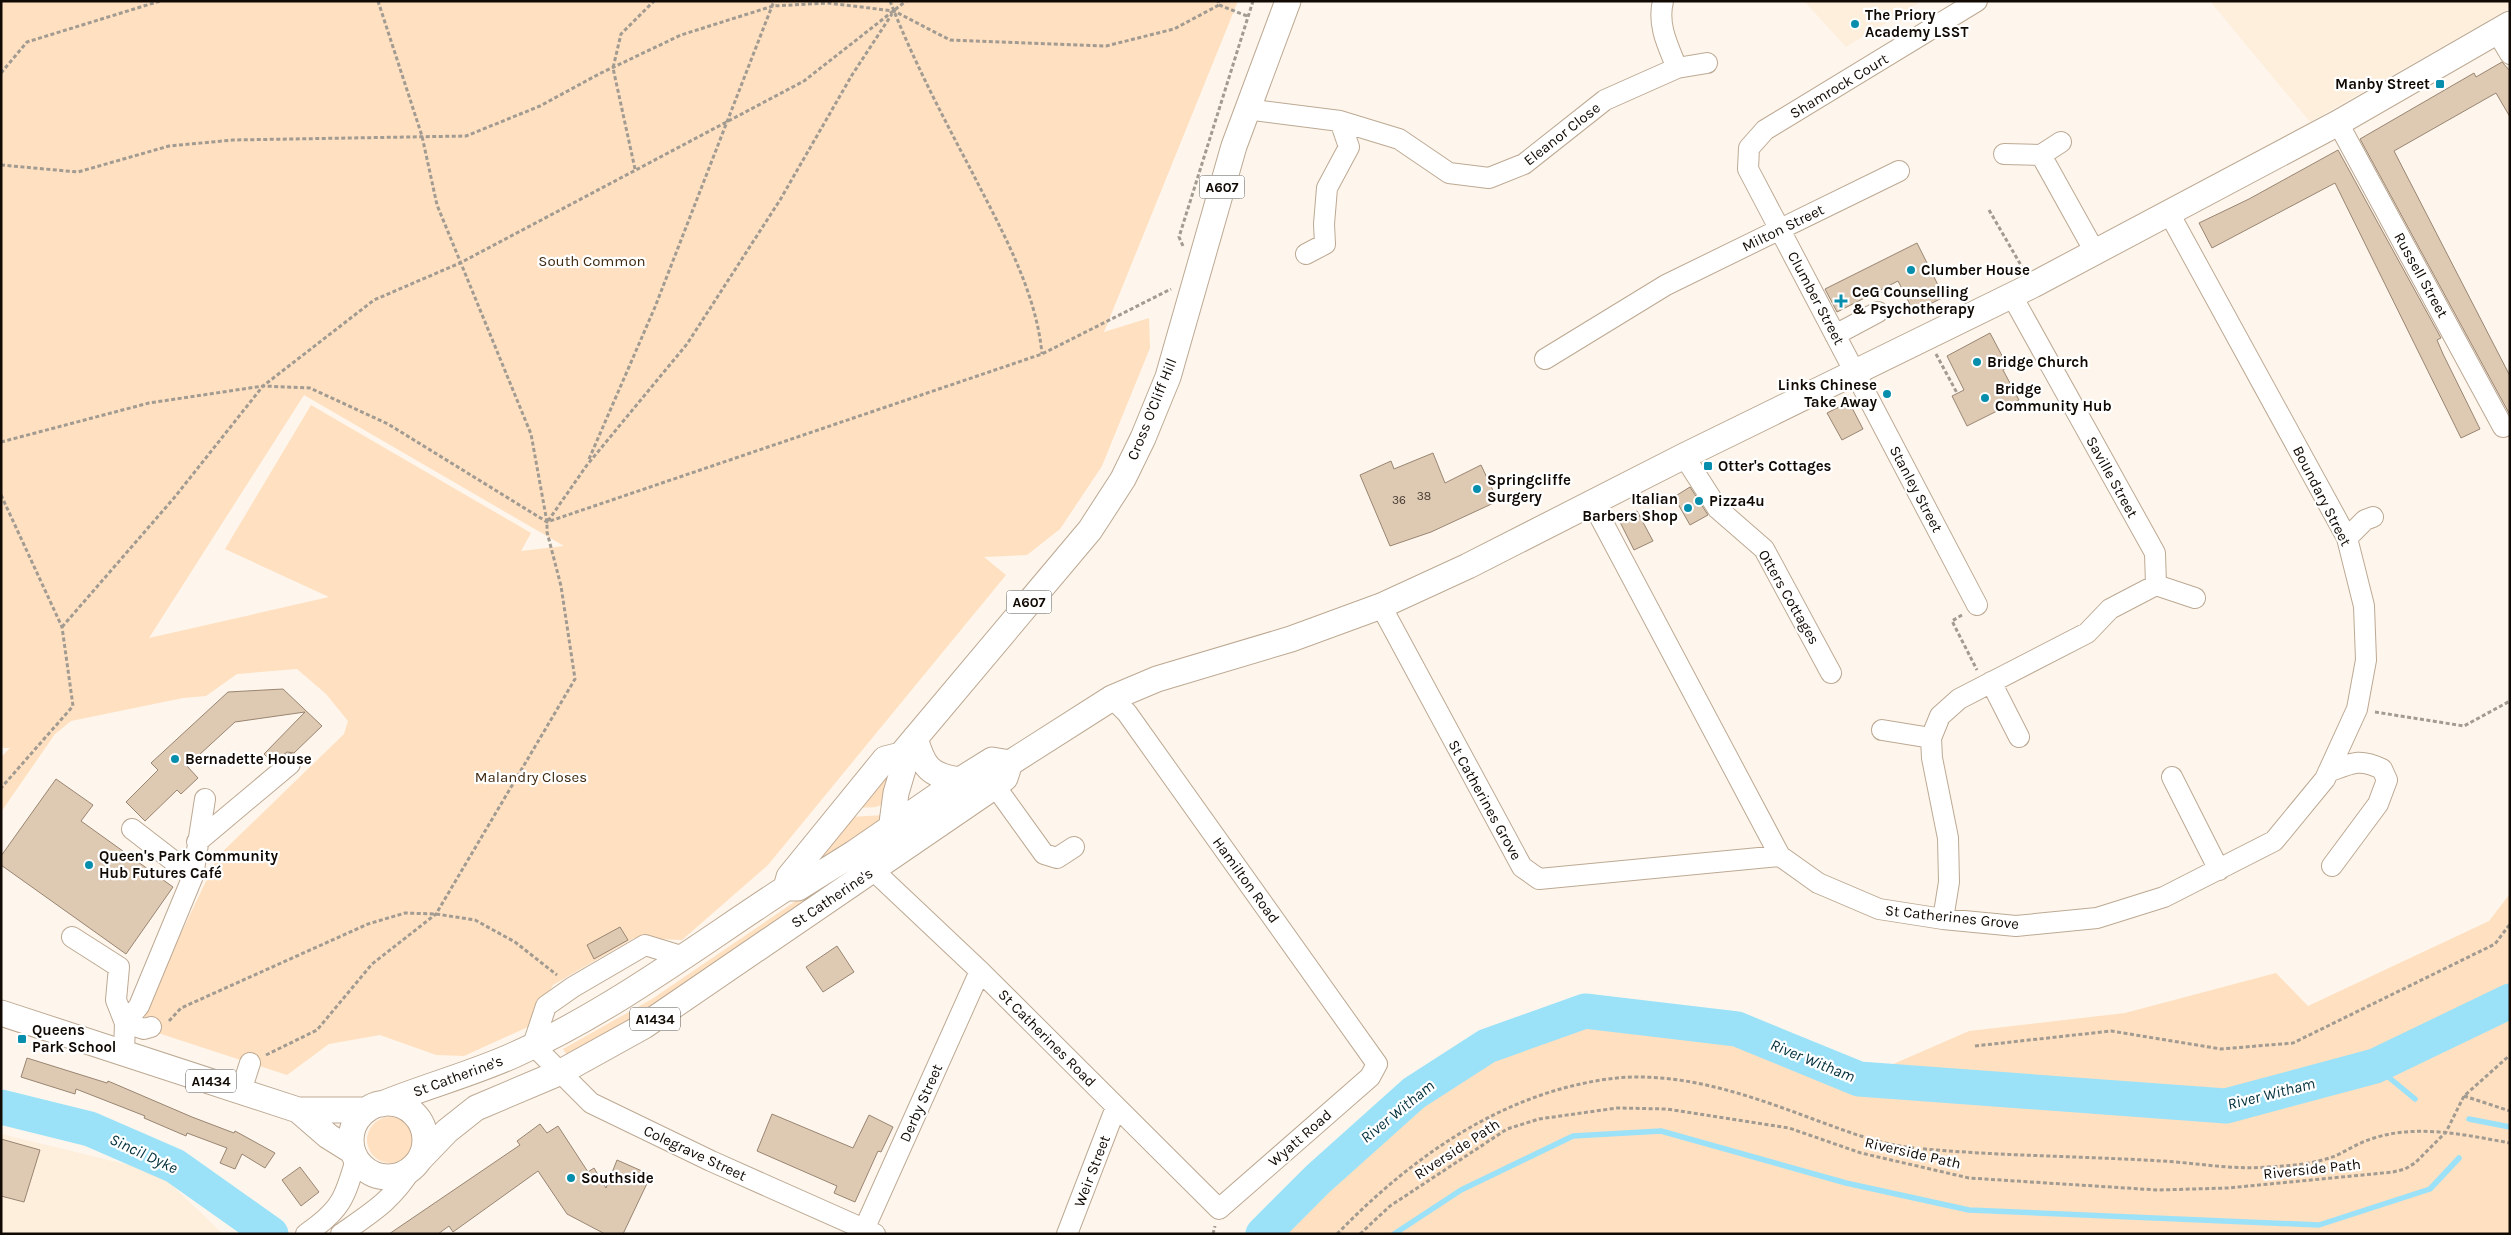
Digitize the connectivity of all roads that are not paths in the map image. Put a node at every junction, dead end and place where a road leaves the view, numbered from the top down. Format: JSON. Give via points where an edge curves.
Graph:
{"nodes":[{"id":1,"x":1288,"y":1,"type":"edge"},
{"id":2,"x":1663,"y":1,"type":"edge"},
{"id":3,"x":1977,"y":1,"type":"edge"},
{"id":4,"x":2503,"y":28,"type":"edge"},
{"id":5,"x":2510,"y":54,"type":"edge"},
{"id":6,"x":1707,"y":63,"type":"dead end"},
{"id":7,"x":1677,"y":68,"type":"junction"},
{"id":8,"x":1246,"y":109,"type":"junction"},
{"id":9,"x":1340,"y":121,"type":"junction"},
{"id":10,"x":2338,"y":123,"type":"junction"},
{"id":11,"x":2061,"y":142,"type":"dead end"},
{"id":12,"x":2004,"y":154,"type":"dead end"},
{"id":13,"x":2041,"y":155,"type":"junction"},
{"id":14,"x":1748,"y":169,"type":"joint"},
{"id":15,"x":1899,"y":171,"type":"dead end"},
{"id":16,"x":2169,"y":213,"type":"junction"},
{"id":17,"x":1779,"y":229,"type":"junction"},
{"id":18,"x":2095,"y":252,"type":"junction"},
{"id":19,"x":1306,"y":254,"type":"dead end"},
{"id":20,"x":2022,"y":290,"type":"junction"},
{"id":21,"x":1878,"y":312,"type":"dead end"},
{"id":22,"x":1835,"y":335,"type":"junction"},
{"id":23,"x":1545,"y":359,"type":"dead end"},
{"id":24,"x":1855,"y":374,"type":"junction"},
{"id":25,"x":2504,"y":427,"type":"dead end"},
{"id":26,"x":1684,"y":456,"type":"junction"},
{"id":27,"x":1593,"y":504,"type":"junction"},
{"id":28,"x":2373,"y":517,"type":"dead end"},
{"id":29,"x":2347,"y":538,"type":"junction"},
{"id":30,"x":2156,"y":585,"type":"junction"},
{"id":31,"x":2195,"y":598,"type":"dead end"},
{"id":32,"x":1977,"y":605,"type":"road end"},
{"id":33,"x":1381,"y":606,"type":"junction"},
{"id":34,"x":1831,"y":673,"type":"dead end"},
{"id":35,"x":1988,"y":684,"type":"junction"},
{"id":36,"x":1112,"y":698,"type":"junction"},
{"id":37,"x":1882,"y":730,"type":"dead end"},
{"id":38,"x":2019,"y":737,"type":"dead end"},
{"id":39,"x":1931,"y":738,"type":"junction"},
{"id":40,"x":908,"y":746,"type":"junction"},
{"id":41,"x":1010,"y":762,"type":"junction"},
{"id":42,"x":290,"y":764,"type":"dead end"},
{"id":43,"x":2328,"y":772,"type":"junction"},
{"id":44,"x":2172,"y":777,"type":"dead end"},
{"id":45,"x":960,"y":780,"type":"junction"},
{"id":46,"x":995,"y":786,"type":"junction"},
{"id":47,"x":205,"y":800,"type":"dead end"},
{"id":48,"x":892,"y":828,"type":"junction"},
{"id":49,"x":132,"y":829,"type":"dead end"},
{"id":50,"x":197,"y":842,"type":"junction"},
{"id":51,"x":1074,"y":847,"type":"dead end"},
{"id":52,"x":1780,"y":856,"type":"junction"},
{"id":53,"x":2332,"y":866,"type":"dead end"},
{"id":54,"x":877,"y":867,"type":"junction"},
{"id":55,"x":2219,"y":870,"type":"junction"},
{"id":56,"x":194,"y":876,"type":"junction"},
{"id":57,"x":786,"y":888,"type":"junction"},
{"id":58,"x":1943,"y":919,"type":"junction"},
{"id":59,"x":72,"y":937,"type":"dead end"},
{"id":60,"x":681,"y":956,"type":"junction"},
{"id":61,"x":980,"y":971,"type":"junction"},
{"id":62,"x":1,"y":1013,"type":"edge"},
{"id":63,"x":125,"y":1023,"type":"junction"},
{"id":64,"x":157,"y":1027,"type":"road end"},
{"id":65,"x":534,"y":1046,"type":"junction"},
{"id":66,"x":124,"y":1052,"type":"junction"},
{"id":67,"x":250,"y":1063,"type":"road end"},
{"id":68,"x":1377,"y":1064,"type":"joint"},
{"id":69,"x":561,"y":1072,"type":"junction"},
{"id":70,"x":241,"y":1091,"type":"junction"},
{"id":71,"x":375,"y":1107,"type":"junction"},
{"id":72,"x":1116,"y":1107,"type":"junction"},
{"id":73,"x":298,"y":1110,"type":"junction"},
{"id":74,"x":354,"y":1155,"type":"junction"},
{"id":75,"x":416,"y":1163,"type":"junction"},
{"id":76,"x":1219,"y":1209,"type":"joint"},
{"id":77,"x":352,"y":1231,"type":"edge"},
{"id":78,"x":310,"y":1232,"type":"edge"},
{"id":79,"x":867,"y":1232,"type":"edge"},
{"id":80,"x":1067,"y":1234,"type":"edge"}],
"edges":[{"from":1,"to":8,"type":"main road","name":"Cross O'Cliff Hill","number":"A607"},
{"from":2,"to":7,"type":"street","via":[[1660,11],[1664,35]]},
{"from":3,"to":14,"type":"street","name":"Shamrock Court","via":[[1765,130],[1748,148]]},
{"from":4,"to":5,"type":"street"},
{"from":4,"to":10,"type":"main road","number":"A1434"},
{"from":6,"to":7,"type":"street","name":"Eleanor Close"},
{"from":7,"to":9,"type":"street","name":"Eleanor Close","via":[[1605,100],[1524,164],[1488,178],[1449,173],[1399,139]]},
{"from":8,"to":9,"type":"street","name":"Eleanor Close"},
{"from":8,"to":40,"type":"main road","name":"Cross O'Cliff Hill","number":"A607","via":[[1168,377],[1143,438],[1114,494],[1090,530]]},
{"from":9,"to":19,"type":"street","via":[[1349,147],[1326,188],[1325,244]]},
{"from":10,"to":16,"type":"main road","number":"A1434"},
{"from":10,"to":25,"type":"street","name":"Russell Street"},
{"from":11,"to":13,"type":"street"},
{"from":12,"to":13,"type":"street"},
{"from":13,"to":18,"type":"street"},
{"from":14,"to":17,"type":"street","name":"Clumber Street"},
{"from":15,"to":17,"type":"street","name":"Milton Street"},
{"from":16,"to":18,"type":"main road","number":"A1434"},
{"from":16,"to":29,"type":"street","name":"Boundary Street"},
{"from":17,"to":22,"type":"street","name":"Clumber Street"},
{"from":17,"to":23,"type":"street","name":"Milton Street","via":[[1666,285]]},
{"from":18,"to":20,"type":"main road","number":"A1434"},
{"from":20,"to":24,"type":"main road","number":"A1434"},
{"from":20,"to":30,"type":"street","name":"Saville Street","via":[[2155,553]]},
{"from":21,"to":22,"type":"street"},
{"from":22,"to":24,"type":"street","name":"Clumber Street"},
{"from":24,"to":26,"type":"main road","number":"A1434"},
{"from":24,"to":32,"type":"street","name":"Stanley Street"},
{"from":26,"to":27,"type":"main road","number":"A1434"},
{"from":26,"to":34,"type":"street","name":"Otters Cottages","via":[[1718,508],[1764,549]]},
{"from":27,"to":33,"type":"main road","number":"A1434"},
{"from":27,"to":52,"type":"street","name":"St Catherines Grove"},
{"from":28,"to":29,"type":"street","via":[[2365,520]]},
{"from":29,"to":43,"type":"street","name":"Boundary Street","via":[[2364,606],[2366,660],[2357,709]]},
{"from":30,"to":31,"type":"street"},
{"from":30,"to":35,"type":"street","via":[[2110,609],[2087,633]]},
{"from":33,"to":36,"type":"main road","number":"A1434","via":[[1291,639],[1157,678]]},
{"from":33,"to":52,"type":"street","name":"St Catherines Grove","via":[[1522,867],[1539,879]]},
{"from":35,"to":38,"type":"street"},
{"from":35,"to":39,"type":"street","via":[[1959,699],[1940,716]]},
{"from":36,"to":41,"type":"main road","number":"A1434"},
{"from":36,"to":68,"type":"street","name":"Hamilton Road","via":[[1132,720]]},
{"from":37,"to":39,"type":"street"},
{"from":39,"to":58,"type":"street","via":[[1948,838],[1949,882]]},
{"from":40,"to":45,"type":"main road","via":[[937,775]]},
{"from":40,"to":48,"type":"main road","via":[[896,793]]},
{"from":40,"to":57,"type":"main road","name":"St Catherine's","number":"A607","via":[[885,759],[789,877]]},
{"from":41,"to":45,"type":"main road","name":"St Catherine's","number":"A1434","via":[[992,760]]},
{"from":41,"to":46,"type":"main road","name":"St Catherine's","number":"A1434","via":[[1005,778]]},
{"from":42,"to":50,"type":"street"},
{"from":43,"to":53,"type":"street","via":[[2355,762],[2367,762],[2382,769],[2387,780],[2378,804]]},
{"from":43,"to":55,"type":"street","name":"Boundary Street","via":[[2274,841]]},
{"from":44,"to":55,"type":"street"},
{"from":45,"to":48,"type":"main road","name":"St Catherine's","number":"A1434"},
{"from":46,"to":51,"type":"street","via":[[1044,854],[1057,858]]},
{"from":46,"to":54,"type":"main road","name":"St Catherine's","number":"A1434"},
{"from":47,"to":50,"type":"street"},
{"from":48,"to":54,"type":"main road","via":[[886,853]]},
{"from":48,"to":57,"type":"main road","name":"St Catherine's","number":"A1434","via":[[798,888]]},
{"from":49,"to":56,"type":"street"},
{"from":50,"to":56,"type":"street"},
{"from":52,"to":58,"type":"street","name":"St Catherines Grove","via":[[1818,883],[1879,909]]},
{"from":54,"to":61,"type":"street","name":"St Catherines Road"},
{"from":54,"to":69,"type":"main road","name":"St Catherine's","number":"A1434","via":[[644,1026]]},
{"from":55,"to":58,"type":"street","name":"St Catherines Grove","via":[[2164,896],[2097,918],[2016,926]]},
{"from":56,"to":63,"type":"street","via":[[139,1006]]},
{"from":57,"to":60,"type":"main road","name":"St Catherine's","number":"A1434"},
{"from":59,"to":63,"type":"street","via":[[120,967],[116,1000]]},
{"from":60,"to":65,"type":"main road","name":"St Catherine's","number":"A1434","via":[[638,988]]},
{"from":60,"to":65,"type":"street","via":[[645,945],[573,987],[546,1006]]},
{"from":61,"to":72,"type":"street","name":"St Catherines Road"},
{"from":61,"to":79,"type":"street","name":"Derby Street"},
{"from":62,"to":66,"type":"main road","number":"A1434"},
{"from":63,"to":64,"type":"street","via":[[144,1029]]},
{"from":63,"to":66,"type":"street"},
{"from":65,"to":69,"type":"street","name":"Colegrave Street"},
{"from":65,"to":71,"type":"main road","name":"St Catherine's","number":"A1434"},
{"from":66,"to":70,"type":"main road","number":"A1434"},
{"from":67,"to":70,"type":"street"},
{"from":68,"to":76,"type":"street","name":"Wyatt Road","via":[[1370,1077]]},
{"from":69,"to":75,"type":"main road","name":"St Catherine's","number":"A1434","via":[[476,1108]]},
{"from":69,"to":79,"type":"street","name":"Colegrave Street","via":[[590,1103]]},
{"from":70,"to":73,"type":"main road","number":"A1434"},
{"from":71,"to":73,"type":"main road","number":"A1434"},
{"from":71,"to":74,"type":"main road","via":[[355,1124],[352,1132]]},
{"from":71,"to":75,"type":"main road","number":"A1434","via":[[400,1106],[417,1118],[425,1137]]},
{"from":72,"to":76,"type":"street","name":"St Catherines Road"},
{"from":72,"to":80,"type":"street","name":"Weir Street"},
{"from":73,"to":74,"type":"main road","number":"A1434"},
{"from":74,"to":75,"type":"main road","number":"A1434","via":[[367,1171],[382,1177],[398,1176]]},
{"from":74,"to":78,"type":"street","via":[[340,1204]]},
{"from":75,"to":77,"type":"street","via":[[400,1188]]}]}
